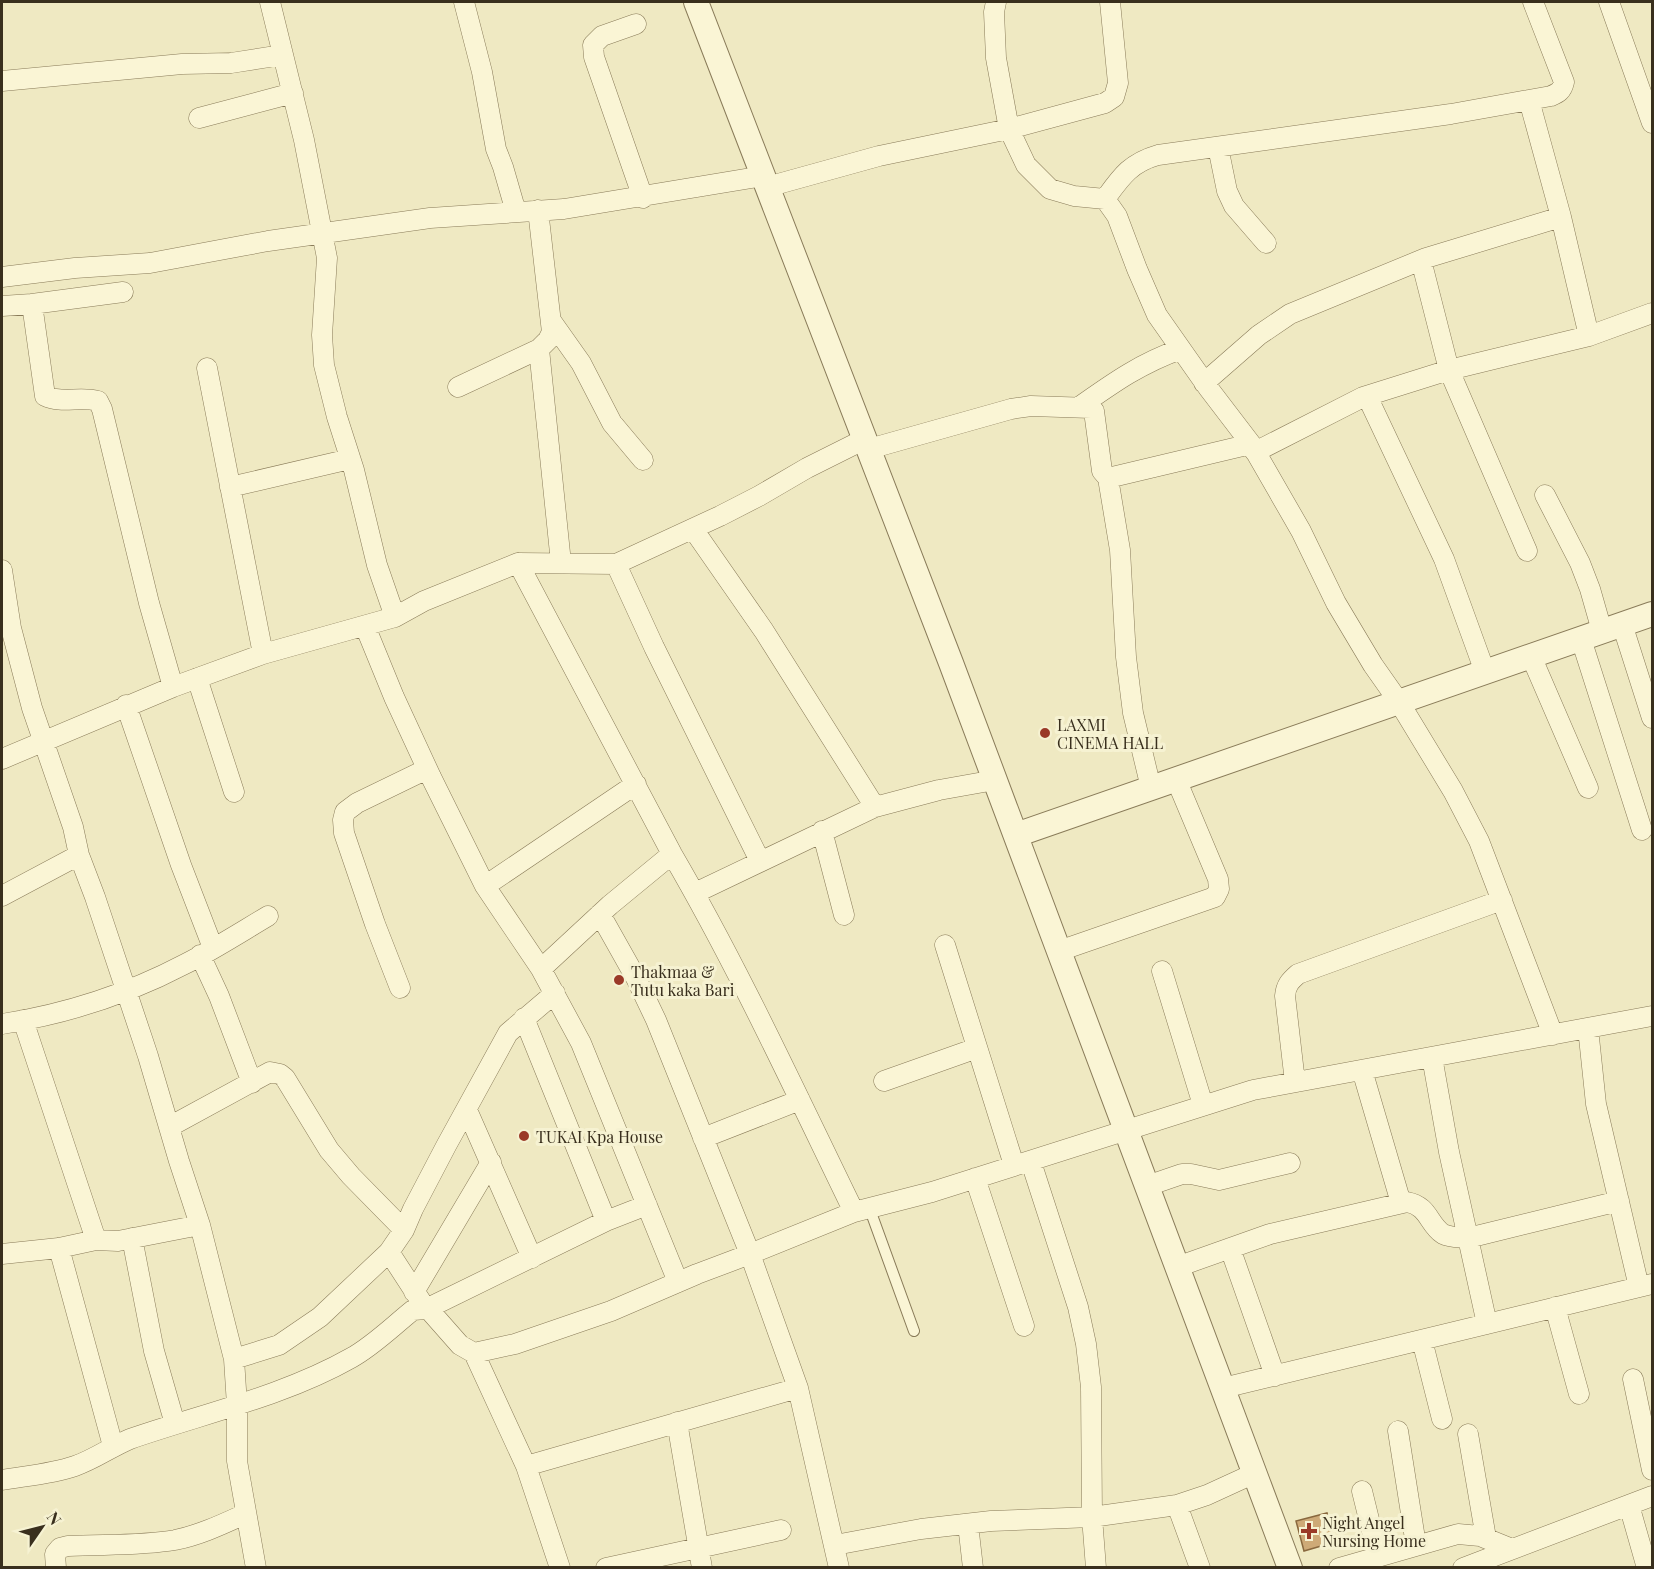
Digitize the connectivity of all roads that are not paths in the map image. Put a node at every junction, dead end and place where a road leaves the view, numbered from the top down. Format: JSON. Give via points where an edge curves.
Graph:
{"nodes":[{"id":1,"x":270,"y":2,"type":"edge"},
{"id":2,"x":464,"y":2,"type":"edge"},
{"id":3,"x":696,"y":2,"type":"edge"},
{"id":4,"x":996,"y":2,"type":"edge"},
{"id":5,"x":1110,"y":2,"type":"edge"},
{"id":6,"x":1533,"y":2,"type":"edge"},
{"id":7,"x":1609,"y":2,"type":"edge"},
{"id":8,"x":636,"y":24,"type":"dead end"},
{"id":9,"x":282,"y":55,"type":"junction"},
{"id":10,"x":2,"y":81,"type":"edge"},
{"id":11,"x":293,"y":93,"type":"junction"},
{"id":12,"x":1529,"y":100,"type":"junction"},
{"id":13,"x":200,"y":118,"type":"dead end"},
{"id":14,"x":1653,"y":123,"type":"edge"},
{"id":15,"x":1009,"y":129,"type":"junction"},
{"id":16,"x":1218,"y":147,"type":"junction"},
{"id":17,"x":765,"y":182,"type":"junction"},
{"id":18,"x":643,"y":198,"type":"junction"},
{"id":19,"x":1105,"y":199,"type":"junction"},
{"id":20,"x":538,"y":210,"type":"junction"},
{"id":21,"x":516,"y":213,"type":"junction"},
{"id":22,"x":1561,"y":217,"type":"junction"},
{"id":23,"x":322,"y":235,"type":"junction"},
{"id":24,"x":1266,"y":243,"type":"dead end"},
{"id":25,"x":1421,"y":260,"type":"junction"},
{"id":26,"x":2,"y":277,"type":"edge"},
{"id":27,"x":123,"y":292,"type":"dead end"},
{"id":28,"x":32,"y":304,"type":"junction"},
{"id":29,"x":2,"y":306,"type":"edge"},
{"id":30,"x":1653,"y":313,"type":"edge"},
{"id":31,"x":552,"y":322,"type":"junction"},
{"id":32,"x":1589,"y":336,"type":"junction"},
{"id":33,"x":538,"y":349,"type":"junction"},
{"id":34,"x":1181,"y":350,"type":"junction"},
{"id":35,"x":207,"y":368,"type":"dead end"},
{"id":36,"x":1449,"y":370,"type":"junction"},
{"id":37,"x":1204,"y":383,"type":"junction"},
{"id":38,"x":458,"y":387,"type":"dead end"},
{"id":39,"x":1367,"y":396,"type":"junction"},
{"id":40,"x":1079,"y":407,"type":"junction"},
{"id":41,"x":867,"y":444,"type":"junction"},
{"id":42,"x":1253,"y":448,"type":"junction"},
{"id":43,"x":350,"y":459,"type":"junction"},
{"id":44,"x":643,"y":460,"type":"dead end"},
{"id":45,"x":1108,"y":478,"type":"junction"},
{"id":46,"x":230,"y":487,"type":"junction"},
{"id":47,"x":1545,"y":495,"type":"dead end"},
{"id":48,"x":693,"y":529,"type":"junction"},
{"id":49,"x":1527,"y":551,"type":"dead end"},
{"id":50,"x":518,"y":563,"type":"junction"},
{"id":51,"x":561,"y":563,"type":"junction"},
{"id":52,"x":615,"y":564,"type":"junction"},
{"id":53,"x":2,"y":570,"type":"edge"},
{"id":54,"x":1653,"y":614,"type":"edge"},
{"id":55,"x":395,"y":617,"type":"junction"},
{"id":56,"x":365,"y":626,"type":"junction"},
{"id":57,"x":1601,"y":631,"type":"junction"},
{"id":58,"x":264,"y":654,"type":"junction"},
{"id":59,"x":1531,"y":656,"type":"junction"},
{"id":60,"x":1485,"y":672,"type":"junction"},
{"id":61,"x":198,"y":678,"type":"junction"},
{"id":62,"x":173,"y":687,"type":"junction"},
{"id":63,"x":1398,"y":702,"type":"junction"},
{"id":64,"x":126,"y":705,"type":"junction"},
{"id":65,"x":1653,"y":718,"type":"edge"},
{"id":66,"x":43,"y":740,"type":"junction"},
{"id":67,"x":2,"y":759,"type":"edge"},
{"id":68,"x":427,"y":769,"type":"junction"},
{"id":69,"x":1176,"y":779,"type":"junction"},
{"id":70,"x":995,"y":780,"type":"junction"},
{"id":71,"x":636,"y":784,"type":"junction"},
{"id":72,"x":1151,"y":788,"type":"junction"},
{"id":73,"x":1588,"y":788,"type":"dead end"},
{"id":74,"x":234,"y":792,"type":"dead end"},
{"id":75,"x":875,"y":807,"type":"junction"},
{"id":76,"x":1642,"y":830,"type":"dead end"},
{"id":77,"x":822,"y":831,"type":"junction"},
{"id":78,"x":1016,"y":835,"type":"junction"},
{"id":79,"x":672,"y":854,"type":"junction"},
{"id":80,"x":79,"y":855,"type":"junction"},
{"id":81,"x":760,"y":861,"type":"junction"},
{"id":82,"x":485,"y":886,"type":"junction"},
{"id":83,"x":695,"y":893,"type":"junction"},
{"id":84,"x":2,"y":896,"type":"edge"},
{"id":85,"x":1502,"y":900,"type":"junction"},
{"id":86,"x":600,"y":914,"type":"junction"},
{"id":87,"x":844,"y":915,"type":"dead end"},
{"id":88,"x":268,"y":916,"type":"dead end"},
{"id":89,"x":945,"y":945,"type":"dead end"},
{"id":90,"x":1059,"y":951,"type":"junction"},
{"id":91,"x":206,"y":952,"type":"junction"},
{"id":92,"x":541,"y":969,"type":"junction"},
{"id":93,"x":1162,"y":971,"type":"dead end"},
{"id":94,"x":400,"y":988,"type":"dead end"},
{"id":95,"x":126,"y":991,"type":"junction"},
{"id":96,"x":555,"y":993,"type":"junction"},
{"id":97,"x":1653,"y":1016,"type":"edge"},
{"id":98,"x":524,"y":1018,"type":"junction"},
{"id":99,"x":23,"y":1020,"type":"junction"},
{"id":100,"x":2,"y":1024,"type":"edge"},
{"id":101,"x":1588,"y":1028,"type":"junction"},
{"id":102,"x":1554,"y":1035,"type":"junction"},
{"id":103,"x":977,"y":1048,"type":"junction"},
{"id":104,"x":1432,"y":1057,"type":"junction"},
{"id":105,"x":1362,"y":1070,"type":"junction"},
{"id":106,"x":884,"y":1081,"type":"dead end"},
{"id":107,"x":1295,"y":1082,"type":"junction"},
{"id":108,"x":252,"y":1083,"type":"junction"},
{"id":109,"x":800,"y":1100,"type":"junction"},
{"id":110,"x":1203,"y":1105,"type":"junction"},
{"id":111,"x":467,"y":1110,"type":"junction"},
{"id":112,"x":169,"y":1127,"type":"junction"},
{"id":113,"x":1126,"y":1131,"type":"junction"},
{"id":114,"x":703,"y":1138,"type":"junction"},
{"id":115,"x":491,"y":1162,"type":"junction"},
{"id":116,"x":1022,"y":1163,"type":"junction"},
{"id":117,"x":1290,"y":1163,"type":"dead end"},
{"id":118,"x":975,"y":1178,"type":"junction"},
{"id":119,"x":1147,"y":1186,"type":"junction"},
{"id":120,"x":1619,"y":1201,"type":"junction"},
{"id":121,"x":1401,"y":1203,"type":"junction"},
{"id":122,"x":647,"y":1205,"type":"junction"},
{"id":123,"x":861,"y":1209,"type":"junction"},
{"id":124,"x":606,"y":1221,"type":"junction"},
{"id":125,"x":200,"y":1225,"type":"junction"},
{"id":126,"x":404,"y":1230,"type":"junction"},
{"id":127,"x":132,"y":1238,"type":"junction"},
{"id":128,"x":1468,"y":1238,"type":"junction"},
{"id":129,"x":96,"y":1240,"type":"junction"},
{"id":130,"x":59,"y":1248,"type":"junction"},
{"id":131,"x":1230,"y":1248,"type":"junction"},
{"id":132,"x":389,"y":1252,"type":"junction"},
{"id":133,"x":2,"y":1254,"type":"edge"},
{"id":134,"x":750,"y":1254,"type":"junction"},
{"id":135,"x":532,"y":1258,"type":"junction"},
{"id":136,"x":1177,"y":1267,"type":"junction"},
{"id":137,"x":678,"y":1282,"type":"junction"},
{"id":138,"x":1646,"y":1285,"type":"edge"},
{"id":139,"x":414,"y":1292,"type":"junction"},
{"id":140,"x":1555,"y":1307,"type":"junction"},
{"id":141,"x":426,"y":1309,"type":"junction"},
{"id":142,"x":1487,"y":1324,"type":"junction"},
{"id":143,"x":1024,"y":1326,"type":"dead end"},
{"id":144,"x":914,"y":1331,"type":"dead end"},
{"id":145,"x":1422,"y":1340,"type":"junction"},
{"id":146,"x":474,"y":1353,"type":"junction"},
{"id":147,"x":234,"y":1359,"type":"junction"},
{"id":148,"x":1275,"y":1376,"type":"junction"},
{"id":149,"x":1633,"y":1379,"type":"dead end"},
{"id":150,"x":798,"y":1388,"type":"junction"},
{"id":151,"x":1223,"y":1388,"type":"junction"},
{"id":152,"x":1579,"y":1394,"type":"dead end"},
{"id":153,"x":237,"y":1405,"type":"junction"},
{"id":154,"x":1443,"y":1419,"type":"dead end"},
{"id":155,"x":677,"y":1422,"type":"junction"},
{"id":156,"x":175,"y":1424,"type":"junction"},
{"id":157,"x":1398,"y":1431,"type":"dead end"},
{"id":158,"x":1468,"y":1434,"type":"dead end"},
{"id":159,"x":113,"y":1446,"type":"junction"},
{"id":160,"x":526,"y":1466,"type":"junction"},
{"id":161,"x":1653,"y":1470,"type":"edge"},
{"id":162,"x":1255,"y":1473,"type":"junction"},
{"id":163,"x":2,"y":1480,"type":"edge"},
{"id":164,"x":1362,"y":1491,"type":"dead end"},
{"id":165,"x":1653,"y":1496,"type":"edge"},
{"id":166,"x":1178,"y":1505,"type":"junction"},
{"id":167,"x":1629,"y":1505,"type":"junction"},
{"id":168,"x":245,"y":1514,"type":"junction"},
{"id":169,"x":1092,"y":1517,"type":"junction"},
{"id":170,"x":968,"y":1524,"type":"junction"},
{"id":171,"x":781,"y":1530,"type":"dead end"},
{"id":172,"x":1486,"y":1538,"type":"junction"},
{"id":173,"x":835,"y":1545,"type":"junction"},
{"id":174,"x":1416,"y":1545,"type":"junction"},
{"id":175,"x":698,"y":1547,"type":"junction"},
{"id":176,"x":1512,"y":1549,"type":"junction"},
{"id":177,"x":1378,"y":1556,"type":"junction"},
{"id":178,"x":56,"y":1568,"type":"edge"},
{"id":179,"x":256,"y":1568,"type":"edge"},
{"id":180,"x":560,"y":1568,"type":"edge"},
{"id":181,"x":606,"y":1568,"type":"edge"},
{"id":182,"x":702,"y":1568,"type":"edge"},
{"id":183,"x":839,"y":1568,"type":"edge"},
{"id":184,"x":973,"y":1568,"type":"edge"},
{"id":185,"x":1096,"y":1568,"type":"edge"},
{"id":186,"x":1200,"y":1568,"type":"edge"},
{"id":187,"x":1290,"y":1568,"type":"edge"},
{"id":188,"x":1339,"y":1568,"type":"edge"},
{"id":189,"x":1463,"y":1568,"type":"edge"},
{"id":190,"x":1647,"y":1568,"type":"edge"}],
"edges":[{"from":1,"to":9,"type":"street"},
{"from":2,"to":21,"type":"street","via":[[496,149]]},
{"from":3,"to":17,"type":"street"},
{"from":4,"to":15,"type":"street","via":[[996,58]]},
{"from":5,"to":15,"type":"street","via":[[1118,83],[1114,97],[1105,103]]},
{"from":6,"to":12,"type":"street","via":[[1564,82],[1558,93]]},
{"from":7,"to":14,"type":"street"},
{"from":8,"to":18,"type":"street","via":[[602,36],[593,45]]},
{"from":9,"to":10,"type":"street","via":[[231,63]]},
{"from":9,"to":11,"type":"street"},
{"from":11,"to":13,"type":"street"},
{"from":11,"to":23,"type":"street"},
{"from":12,"to":16,"type":"street"},
{"from":12,"to":22,"type":"street"},
{"from":15,"to":17,"type":"street"},
{"from":15,"to":19,"type":"street","via":[[1026,165],[1050,189]]},
{"from":16,"to":19,"type":"street","via":[[1143,160],[1128,169]]},
{"from":16,"to":24,"type":"street","via":[[1234,206]]},
{"from":17,"to":18,"type":"street"},
{"from":17,"to":41,"type":"street"},
{"from":18,"to":20,"type":"street"},
{"from":19,"to":34,"type":"street","via":[[1117,216],[1157,315]]},
{"from":20,"to":21,"type":"street"},
{"from":20,"to":31,"type":"street"},
{"from":21,"to":23,"type":"street","via":[[430,218]]},
{"from":22,"to":25,"type":"street"},
{"from":22,"to":32,"type":"street"},
{"from":23,"to":26,"type":"street","via":[[150,263]]},
{"from":23,"to":43,"type":"street","via":[[327,258],[324,365]]},
{"from":25,"to":36,"type":"street"},
{"from":25,"to":37,"type":"street","via":[[1290,314],[1259,335]]},
{"from":27,"to":28,"type":"street"},
{"from":28,"to":29,"type":"street"},
{"from":28,"to":62,"type":"street","via":[[45,396],[54,400],[88,398],[98,401],[102,409],[148,603]]},
{"from":30,"to":32,"type":"street"},
{"from":31,"to":33,"type":"street","via":[[548,340]]},
{"from":31,"to":44,"type":"street","via":[[581,363],[612,423]]},
{"from":32,"to":36,"type":"street"},
{"from":33,"to":38,"type":"street"},
{"from":33,"to":51,"type":"street"},
{"from":34,"to":37,"type":"street"},
{"from":34,"to":40,"type":"street","via":[[1123,375]]},
{"from":35,"to":46,"type":"street"},
{"from":36,"to":39,"type":"street"},
{"from":36,"to":49,"type":"street"},
{"from":37,"to":42,"type":"street"},
{"from":39,"to":42,"type":"street"},
{"from":39,"to":60,"type":"street","via":[[1444,559]]},
{"from":40,"to":41,"type":"street","via":[[1011,409]]},
{"from":40,"to":45,"type":"street","via":[[1094,411],[1102,471]]},
{"from":41,"to":48,"type":"street","via":[[807,468]]},
{"from":41,"to":70,"type":"street"},
{"from":42,"to":45,"type":"street"},
{"from":42,"to":63,"type":"street","via":[[1301,531],[1336,603]]},
{"from":43,"to":46,"type":"street"},
{"from":43,"to":55,"type":"street","via":[[377,565]]},
{"from":45,"to":72,"type":"street","via":[[1120,550],[1133,713]]},
{"from":46,"to":58,"type":"street"},
{"from":47,"to":57,"type":"street","via":[[1580,563]]},
{"from":48,"to":52,"type":"street"},
{"from":48,"to":75,"type":"street"},
{"from":50,"to":51,"type":"street"},
{"from":50,"to":55,"type":"street"},
{"from":50,"to":71,"type":"street"},
{"from":51,"to":52,"type":"street"},
{"from":52,"to":81,"type":"street"},
{"from":53,"to":66,"type":"street","via":[[11,628]]},
{"from":54,"to":57,"type":"street"},
{"from":55,"to":56,"type":"street"},
{"from":56,"to":58,"type":"street"},
{"from":56,"to":68,"type":"street"},
{"from":57,"to":59,"type":"street"},
{"from":57,"to":65,"type":"street"},
{"from":57,"to":76,"type":"street"},
{"from":58,"to":61,"type":"street"},
{"from":59,"to":60,"type":"street"},
{"from":59,"to":73,"type":"street"},
{"from":60,"to":63,"type":"street"},
{"from":61,"to":62,"type":"street"},
{"from":61,"to":74,"type":"street"},
{"from":62,"to":64,"type":"street"},
{"from":63,"to":69,"type":"street"},
{"from":63,"to":85,"type":"street","via":[[1453,791],[1479,841]]},
{"from":64,"to":66,"type":"street"},
{"from":64,"to":91,"type":"street","via":[[181,865]]},
{"from":66,"to":67,"type":"street"},
{"from":66,"to":80,"type":"street"},
{"from":68,"to":82,"type":"street"},
{"from":68,"to":94,"type":"street","via":[[357,803],[345,812],[343,820],[375,924]]},
{"from":69,"to":72,"type":"street"},
{"from":69,"to":90,"type":"street","via":[[1218,879],[1215,897]]},
{"from":70,"to":75,"type":"street"},
{"from":70,"to":78,"type":"street"},
{"from":71,"to":79,"type":"street"},
{"from":71,"to":82,"type":"street"},
{"from":72,"to":78,"type":"street"},
{"from":75,"to":77,"type":"street"},
{"from":77,"to":81,"type":"street"},
{"from":77,"to":87,"type":"street"},
{"from":78,"to":90,"type":"street"},
{"from":79,"to":83,"type":"street"},
{"from":79,"to":86,"type":"street"},
{"from":80,"to":84,"type":"street"},
{"from":80,"to":95,"type":"street"},
{"from":81,"to":83,"type":"street"},
{"from":82,"to":92,"type":"street"},
{"from":83,"to":109,"type":"street"},
{"from":85,"to":102,"type":"street"},
{"from":85,"to":107,"type":"street","via":[[1298,974],[1290,981],[1285,996]]},
{"from":86,"to":92,"type":"street"},
{"from":86,"to":114,"type":"street","via":[[656,1020]]},
{"from":88,"to":91,"type":"street"},
{"from":89,"to":103,"type":"street"},
{"from":90,"to":113,"type":"street"},
{"from":91,"to":95,"type":"street"},
{"from":91,"to":108,"type":"street"},
{"from":92,"to":96,"type":"street"},
{"from":93,"to":110,"type":"street"},
{"from":95,"to":99,"type":"street"},
{"from":95,"to":112,"type":"street"},
{"from":96,"to":98,"type":"street"},
{"from":96,"to":122,"type":"street","via":[[581,1043]]},
{"from":97,"to":101,"type":"street"},
{"from":98,"to":111,"type":"street","via":[[508,1033]]},
{"from":98,"to":124,"type":"street"},
{"from":99,"to":100,"type":"street"},
{"from":99,"to":129,"type":"street"},
{"from":101,"to":102,"type":"street"},
{"from":101,"to":120,"type":"street","via":[[1596,1104]]},
{"from":102,"to":104,"type":"street"},
{"from":103,"to":106,"type":"street"},
{"from":103,"to":116,"type":"street"},
{"from":104,"to":105,"type":"street"},
{"from":104,"to":128,"type":"street"},
{"from":105,"to":107,"type":"street"},
{"from":105,"to":121,"type":"street"},
{"from":107,"to":110,"type":"street"},
{"from":108,"to":112,"type":"street"},
{"from":108,"to":126,"type":"street","via":[[274,1072],[285,1078],[329,1150]]},
{"from":109,"to":114,"type":"street"},
{"from":109,"to":123,"type":"street"},
{"from":110,"to":113,"type":"street"},
{"from":111,"to":115,"type":"street"},
{"from":111,"to":126,"type":"street"},
{"from":112,"to":125,"type":"street"},
{"from":113,"to":116,"type":"street"},
{"from":113,"to":119,"type":"street"},
{"from":114,"to":134,"type":"street"},
{"from":115,"to":135,"type":"street"},
{"from":115,"to":139,"type":"street"},
{"from":116,"to":118,"type":"street"},
{"from":116,"to":169,"type":"street","via":[[1078,1307],[1086,1344],[1091,1387]]},
{"from":117,"to":119,"type":"street","via":[[1219,1180],[1182,1174]]},
{"from":118,"to":123,"type":"street"},
{"from":118,"to":143,"type":"street"},
{"from":119,"to":136,"type":"street"},
{"from":120,"to":128,"type":"street"},
{"from":120,"to":138,"type":"street"},
{"from":121,"to":128,"type":"street","via":[[1421,1207],[1442,1233]]},
{"from":121,"to":131,"type":"street","via":[[1270,1234]]},
{"from":122,"to":124,"type":"street"},
{"from":122,"to":137,"type":"street"},
{"from":123,"to":134,"type":"street"},
{"from":123,"to":144,"type":"lane"},
{"from":124,"to":135,"type":"street"},
{"from":125,"to":127,"type":"street"},
{"from":125,"to":147,"type":"street"},
{"from":126,"to":132,"type":"street"},
{"from":127,"to":129,"type":"street"},
{"from":127,"to":156,"type":"street","via":[[154,1351]]},
{"from":128,"to":142,"type":"street"},
{"from":129,"to":130,"type":"street"},
{"from":130,"to":133,"type":"street"},
{"from":130,"to":159,"type":"street"},
{"from":131,"to":136,"type":"street"},
{"from":131,"to":148,"type":"street"},
{"from":132,"to":139,"type":"street"},
{"from":132,"to":147,"type":"street","via":[[320,1317],[279,1345]]},
{"from":134,"to":137,"type":"street"},
{"from":134,"to":150,"type":"street"},
{"from":135,"to":141,"type":"street"},
{"from":136,"to":151,"type":"street"},
{"from":137,"to":146,"type":"street","via":[[611,1311],[515,1344]]},
{"from":138,"to":140,"type":"street"},
{"from":139,"to":141,"type":"street"},
{"from":140,"to":142,"type":"street"},
{"from":140,"to":152,"type":"street"},
{"from":141,"to":146,"type":"street","via":[[460,1345]]},
{"from":141,"to":153,"type":"street","via":[[413,1311],[354,1357],[332,1369]]},
{"from":142,"to":145,"type":"street"},
{"from":145,"to":148,"type":"street"},
{"from":145,"to":154,"type":"street"},
{"from":146,"to":160,"type":"street"},
{"from":147,"to":153,"type":"street"},
{"from":148,"to":151,"type":"street"},
{"from":149,"to":161,"type":"street"},
{"from":150,"to":155,"type":"street"},
{"from":150,"to":173,"type":"street"},
{"from":151,"to":162,"type":"street"},
{"from":153,"to":156,"type":"street"},
{"from":153,"to":168,"type":"street","via":[[237,1461]]},
{"from":155,"to":160,"type":"street"},
{"from":155,"to":175,"type":"street"},
{"from":156,"to":159,"type":"street"},
{"from":157,"to":174,"type":"street"},
{"from":158,"to":172,"type":"street"},
{"from":159,"to":163,"type":"street","via":[[73,1467]]},
{"from":160,"to":180,"type":"street"},
{"from":162,"to":166,"type":"street"},
{"from":162,"to":187,"type":"street"},
{"from":164,"to":177,"type":"street"},
{"from":165,"to":167,"type":"street"},
{"from":166,"to":169,"type":"street"},
{"from":166,"to":186,"type":"street"},
{"from":167,"to":176,"type":"street"},
{"from":167,"to":190,"type":"street"},
{"from":168,"to":178,"type":"street","via":[[176,1539],[68,1545],[55,1554]]},
{"from":168,"to":179,"type":"street"},
{"from":169,"to":170,"type":"street"},
{"from":169,"to":185,"type":"street"},
{"from":170,"to":173,"type":"street"},
{"from":170,"to":184,"type":"street"},
{"from":171,"to":175,"type":"street"},
{"from":172,"to":174,"type":"street","via":[[1458,1534]]},
{"from":172,"to":176,"type":"street"},
{"from":173,"to":183,"type":"street"},
{"from":174,"to":177,"type":"street"},
{"from":175,"to":181,"type":"street"},
{"from":175,"to":182,"type":"street"},
{"from":176,"to":189,"type":"street"},
{"from":177,"to":188,"type":"street"}]}
